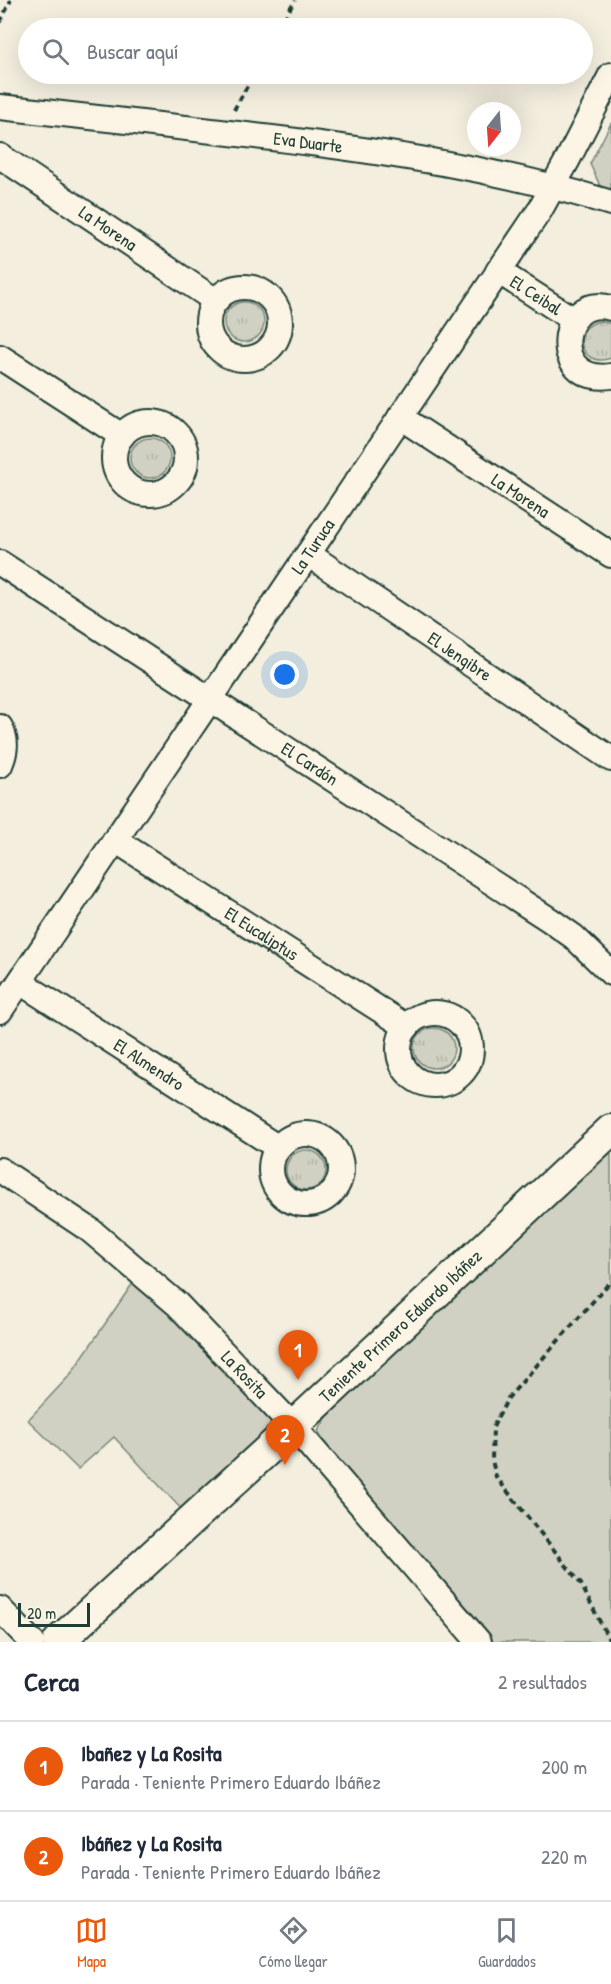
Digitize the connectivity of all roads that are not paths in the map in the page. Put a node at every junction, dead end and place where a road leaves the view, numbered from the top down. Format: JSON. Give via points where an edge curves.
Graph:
{"nodes":[{"id":1,"x":611,"y":75,"type":"edge"},
{"id":2,"x":0,"y":107,"type":"edge"},
{"id":3,"x":0,"y":156,"type":"edge"},
{"id":4,"x":554,"y":185,"type":"junction"},
{"id":5,"x":611,"y":203,"type":"edge"},
{"id":6,"x":498,"y":271,"type":"junction"},
{"id":7,"x":216,"y":301,"type":"dead end"},
{"id":8,"x":611,"y":308,"type":"edge"},
{"id":9,"x":574,"y":320,"type":"junction"},
{"id":10,"x":0,"y":357,"type":"edge"},
{"id":11,"x":611,"y":376,"type":"edge"},
{"id":12,"x":400,"y":417,"type":"junction"},
{"id":13,"x":122,"y":436,"type":"dead end"},
{"id":14,"x":308,"y":554,"type":"junction"},
{"id":15,"x":611,"y":555,"type":"edge"},
{"id":16,"x":0,"y":562,"type":"edge"},
{"id":17,"x":210,"y":699,"type":"junction"},
{"id":18,"x":0,"y":727,"type":"edge"},
{"id":19,"x":611,"y":759,"type":"edge"},
{"id":20,"x":0,"y":765,"type":"edge"},
{"id":21,"x":115,"y":840,"type":"junction"},
{"id":22,"x":611,"y":973,"type":"edge"},
{"id":23,"x":20,"y":982,"type":"junction"},
{"id":24,"x":0,"y":1011,"type":"edge"},
{"id":25,"x":407,"y":1027,"type":"dead end"},
{"id":26,"x":611,"y":1130,"type":"edge"},
{"id":27,"x":277,"y":1147,"type":"dead end"},
{"id":28,"x":0,"y":1170,"type":"edge"},
{"id":29,"x":294,"y":1426,"type":"junction"},
{"id":30,"x":0,"y":1609,"type":"edge"},
{"id":31,"x":32,"y":1642,"type":"edge"},
{"id":32,"x":58,"y":1642,"type":"edge"},
{"id":33,"x":479,"y":1642,"type":"edge"}],
"edges":[{"from":1,"to":4,"type":"street","name":"La Turuca"},
{"from":2,"to":4,"type":"street","name":"Eva Duarte","via":[[380,152]]},
{"from":3,"to":7,"type":"street","name":"La Morena"},
{"from":4,"to":5,"type":"street","name":"Eva Duarte"},
{"from":4,"to":6,"type":"street","name":"La Turuca"},
{"from":6,"to":9,"type":"street","name":"El Ceibal"},
{"from":6,"to":12,"type":"street","name":"La Turuca"},
{"from":8,"to":9,"type":"street","name":"El Ceibal","via":[[594,307]]},
{"from":9,"to":11,"type":"street","name":"El Ceibal","via":[[566,341],[573,363],[591,376]]},
{"from":10,"to":13,"type":"street"},
{"from":12,"to":14,"type":"street","name":"La Turuca"},
{"from":12,"to":15,"type":"street","name":"La Morena"},
{"from":14,"to":17,"type":"street","name":"La Turuca"},
{"from":14,"to":19,"type":"street","name":"El Jengibre"},
{"from":16,"to":17,"type":"street","name":"El Cardón"},
{"from":17,"to":21,"type":"street","name":"La Turuca"},
{"from":17,"to":22,"type":"street","name":"El Cardón","via":[[550,920]]},
{"from":18,"to":20,"type":"street","via":[[6,742]]},
{"from":21,"to":23,"type":"street","name":"La Turuca"},
{"from":21,"to":25,"type":"street","name":"El Eucaliptus"},
{"from":23,"to":24,"type":"street","name":"La Turuca"},
{"from":23,"to":27,"type":"street","name":"El Almendro"},
{"from":26,"to":29,"type":"street","name":"Teniente Primero Eduardo Ibáñez"},
{"from":28,"to":29,"type":"street","name":"La Rosita","via":[[90,1230],[150,1280]]},
{"from":29,"to":32,"type":"street","name":"Teniente Primero Eduardo Ibáñez"},
{"from":29,"to":33,"type":"street","name":"La Rosita"},
{"from":30,"to":31,"type":"street"}]}
